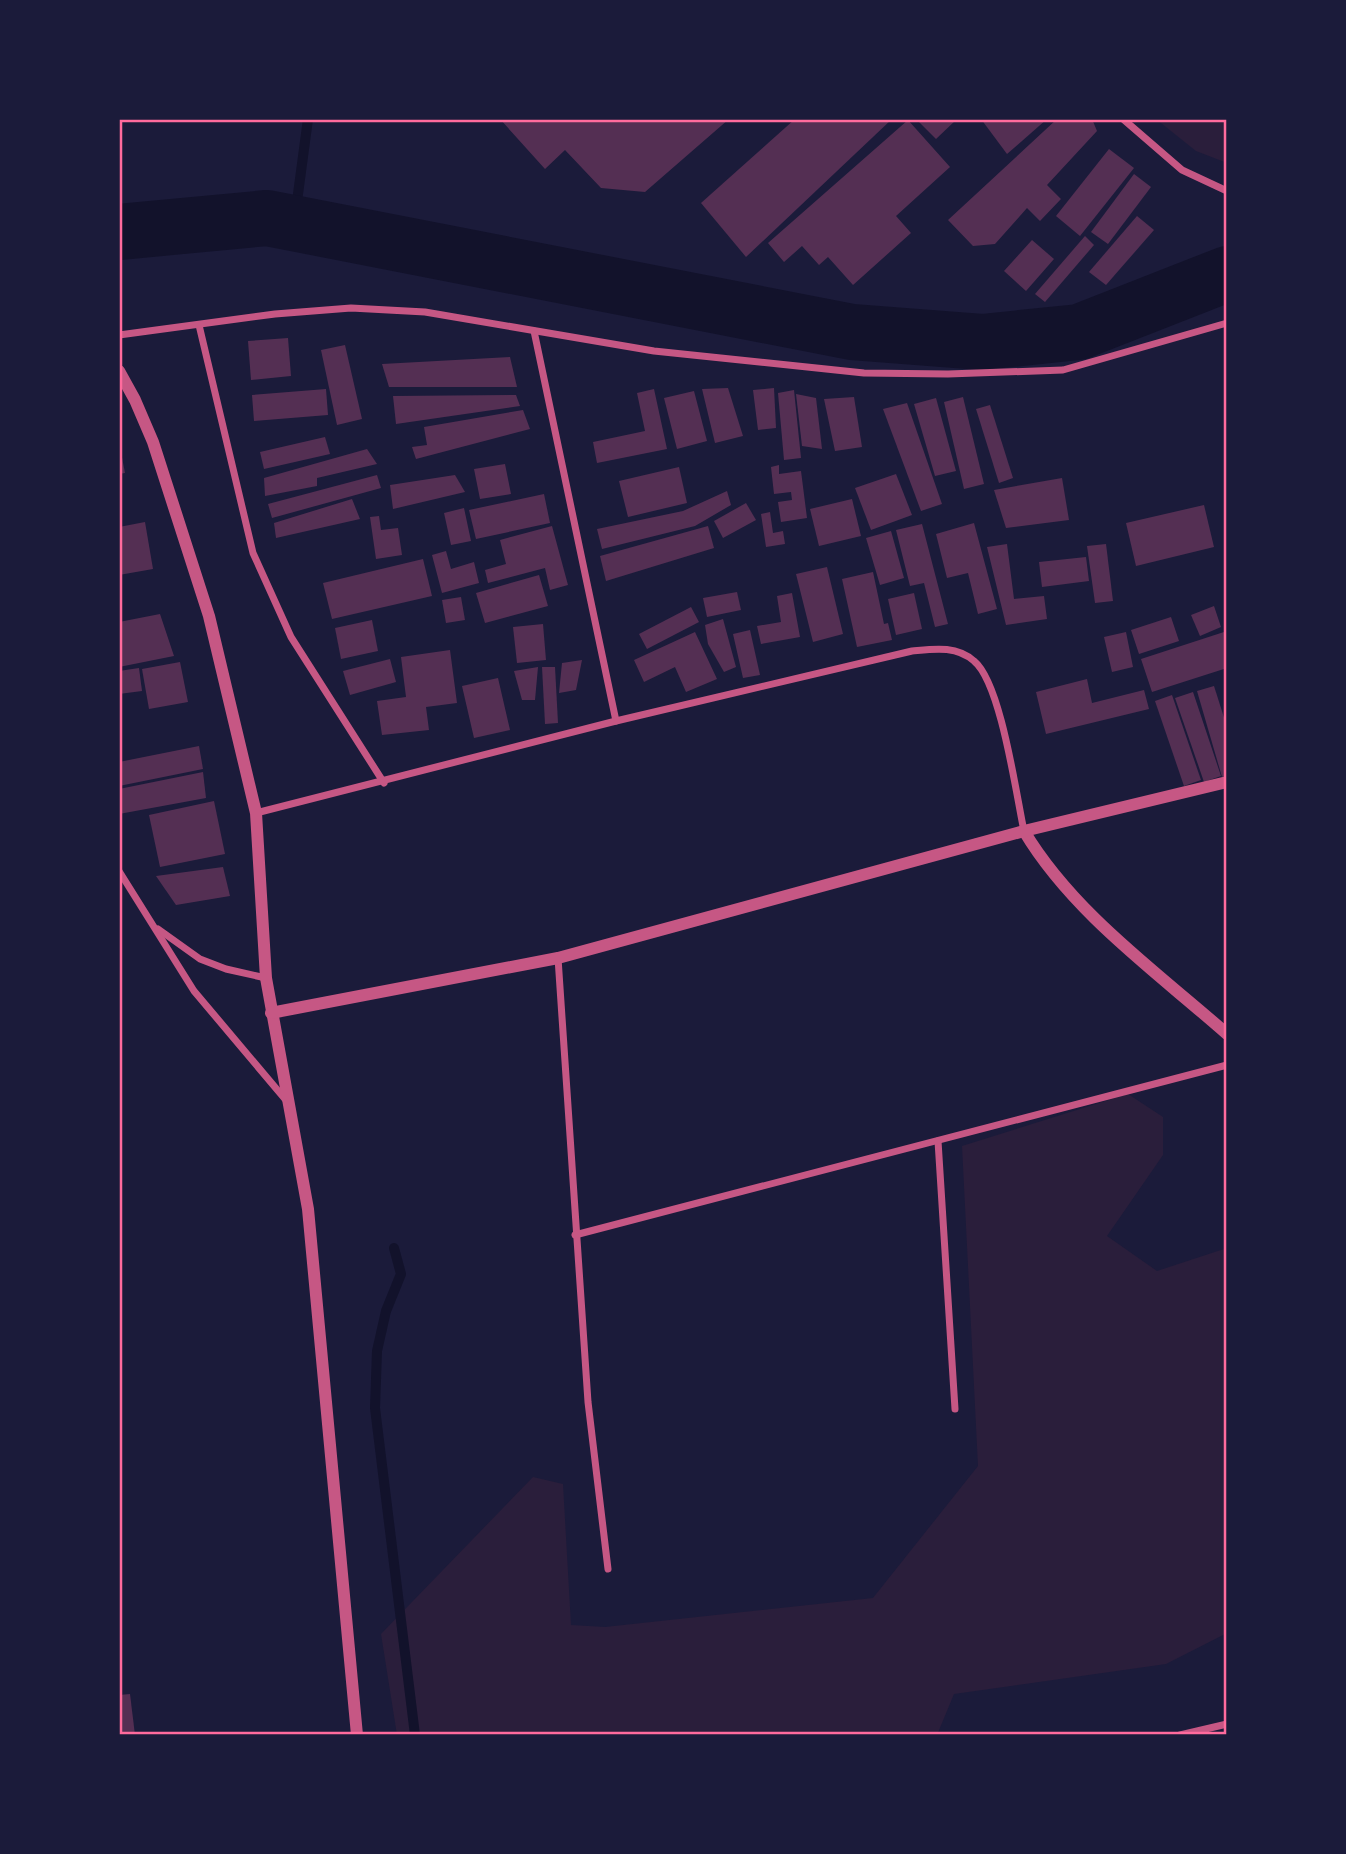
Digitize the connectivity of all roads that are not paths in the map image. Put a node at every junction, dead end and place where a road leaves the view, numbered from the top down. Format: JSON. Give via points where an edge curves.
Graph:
{"nodes":[{"id":1,"x":1123,"y":119,"type":"edge"},
{"id":2,"x":1227,"y":191,"type":"edge"},
{"id":3,"x":1227,"y":323,"type":"edge"},
{"id":4,"x":199,"y":326,"type":"junction"},
{"id":5,"x":534,"y":331,"type":"junction"},
{"id":6,"x":119,"y":335,"type":"edge"},
{"id":7,"x":119,"y":371,"type":"edge"},
{"id":8,"x":616,"y":721,"type":"junction"},
{"id":9,"x":1227,"y":782,"type":"edge"},
{"id":10,"x":384,"y":783,"type":"junction"},
{"id":11,"x":256,"y":813,"type":"junction"},
{"id":12,"x":1024,"y":831,"type":"junction"},
{"id":13,"x":119,"y":871,"type":"edge"},
{"id":14,"x":155,"y":926,"type":"junction"},
{"id":15,"x":558,"y":958,"type":"junction"},
{"id":16,"x":266,"y":978,"type":"junction"},
{"id":17,"x":271,"y":1013,"type":"junction"},
{"id":18,"x":1227,"y":1034,"type":"edge"},
{"id":19,"x":1227,"y":1065,"type":"edge"},
{"id":20,"x":287,"y":1101,"type":"junction"},
{"id":21,"x":938,"y":1141,"type":"junction"},
{"id":22,"x":575,"y":1235,"type":"junction"},
{"id":23,"x":955,"y":1409,"type":"dead end"},
{"id":24,"x":608,"y":1569,"type":"dead end"},
{"id":25,"x":1227,"y":1724,"type":"edge"},
{"id":26,"x":356,"y":1735,"type":"edge"},
{"id":27,"x":1180,"y":1735,"type":"edge"}],
"edges":[{"from":1,"to":2,"type":"street","via":[[1182,170]]},
{"from":3,"to":5,"type":"street","via":[[1063,370],[948,374],[864,373],[667,353]]},
{"from":4,"to":5,"type":"street","via":[[351,308],[425,313]]},
{"from":4,"to":6,"type":"street"},
{"from":4,"to":10,"type":"street","via":[[253,553],[291,637]]},
{"from":5,"to":8,"type":"street"},
{"from":7,"to":11,"type":"street","via":[[153,442],[209,616]]},
{"from":8,"to":10,"type":"street"},
{"from":8,"to":12,"type":"street","via":[[912,651],[941,648],[962,653],[985,674],[995,698]]},
{"from":9,"to":12,"type":"street"},
{"from":10,"to":11,"type":"street"},
{"from":11,"to":16,"type":"street"},
{"from":12,"to":15,"type":"street"},
{"from":12,"to":18,"type":"street","via":[[1040,857],[1086,909]]},
{"from":13,"to":14,"type":"street"},
{"from":14,"to":16,"type":"street","via":[[200,959]]},
{"from":14,"to":20,"type":"street","via":[[194,991]]},
{"from":15,"to":17,"type":"street"},
{"from":15,"to":22,"type":"street"},
{"from":16,"to":17,"type":"street"},
{"from":17,"to":20,"type":"street"},
{"from":19,"to":21,"type":"street"},
{"from":20,"to":26,"type":"street","via":[[308,1209]]},
{"from":21,"to":22,"type":"street"},
{"from":21,"to":23,"type":"street"},
{"from":22,"to":24,"type":"street"},
{"from":25,"to":27,"type":"street"}]}
